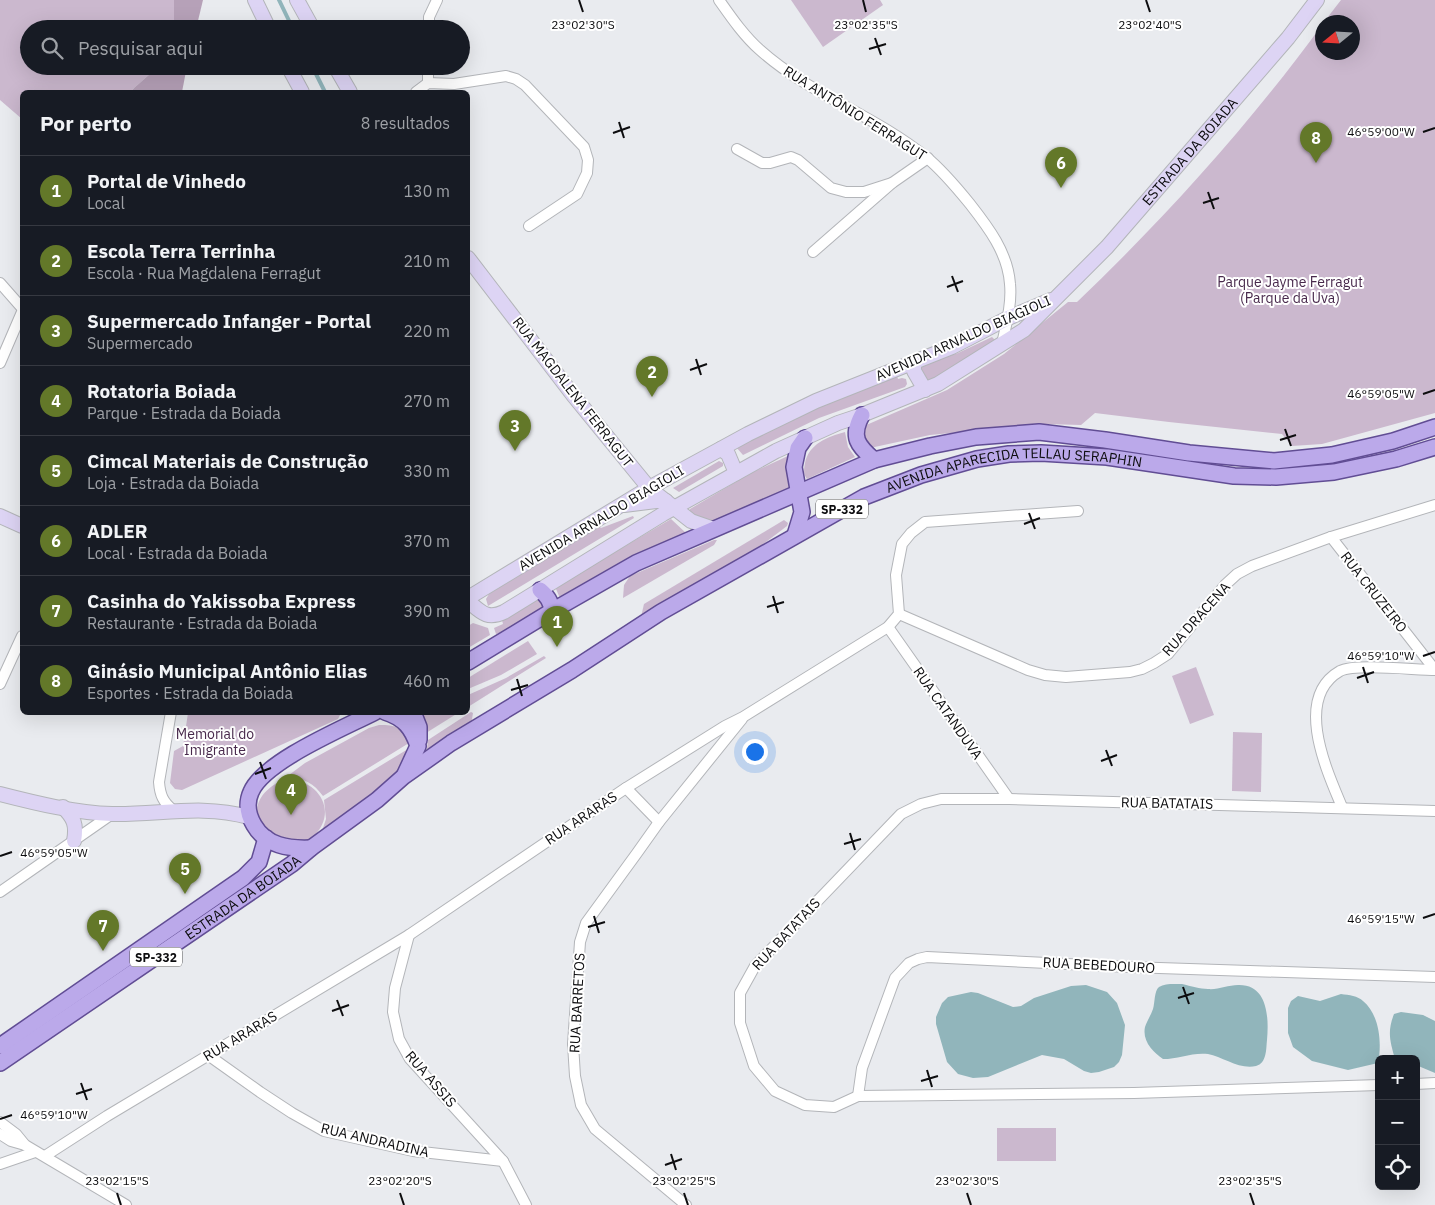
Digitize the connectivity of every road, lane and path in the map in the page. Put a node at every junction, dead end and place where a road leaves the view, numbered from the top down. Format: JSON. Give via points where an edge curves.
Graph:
{"nodes":[{"id":1,"x":254,"y":0,"type":"edge"},
{"id":2,"x":297,"y":0,"type":"edge"},
{"id":3,"x":437,"y":0,"type":"edge"},
{"id":4,"x":719,"y":0,"type":"edge"},
{"id":5,"x":1316,"y":0,"type":"edge"},
{"id":6,"x":264,"y":20,"type":"edge"},
{"id":7,"x":309,"y":20,"type":"edge"},
{"id":8,"x":429,"y":20,"type":"edge"},
{"id":9,"x":293,"y":75,"type":"edge"},
{"id":10,"x":340,"y":75,"type":"edge"},
{"id":11,"x":428,"y":75,"type":"edge"},
{"id":12,"x":428,"y":83,"type":"junction"},
{"id":13,"x":301,"y":90,"type":"edge"},
{"id":14,"x":349,"y":90,"type":"edge"},
{"id":15,"x":419,"y":90,"type":"edge"},
{"id":16,"x":738,"y":149,"type":"dead end"},
{"id":17,"x":928,"y":158,"type":"junction"},
{"id":18,"x":892,"y":184,"type":"junction"},
{"id":19,"x":529,"y":226,"type":"dead end"},
{"id":20,"x":813,"y":252,"type":"dead end"},
{"id":21,"x":470,"y":261,"type":"edge"},
{"id":22,"x":0,"y":283,"type":"edge"},
{"id":23,"x":1056,"y":297,"type":"junction"},
{"id":24,"x":20,"y":306,"type":"edge"},
{"id":25,"x":20,"y":317,"type":"edge"},
{"id":26,"x":1008,"y":318,"type":"junction"},
{"id":27,"x":1002,"y":344,"type":"junction"},
{"id":28,"x":914,"y":362,"type":"junction"},
{"id":29,"x":0,"y":363,"type":"edge"},
{"id":30,"x":925,"y":390,"type":"junction"},
{"id":31,"x":862,"y":415,"type":"junction"},
{"id":32,"x":1435,"y":427,"type":"edge"},
{"id":33,"x":805,"y":438,"type":"junction"},
{"id":34,"x":1435,"y":447,"type":"edge"},
{"id":35,"x":721,"y":449,"type":"junction"},
{"id":36,"x":874,"y":460,"type":"junction"},
{"id":37,"x":736,"y":473,"type":"junction"},
{"id":38,"x":649,"y":488,"type":"junction"},
{"id":39,"x":799,"y":493,"type":"junction"},
{"id":40,"x":621,"y":505,"type":"junction"},
{"id":41,"x":670,"y":505,"type":"junction"},
{"id":42,"x":1435,"y":505,"type":"edge"},
{"id":43,"x":1078,"y":511,"type":"dead end"},
{"id":44,"x":0,"y":516,"type":"edge"},
{"id":45,"x":20,"y":525,"type":"edge"},
{"id":46,"x":714,"y":528,"type":"junction"},
{"id":47,"x":796,"y":535,"type":"junction"},
{"id":48,"x":1331,"y":537,"type":"junction"},
{"id":49,"x":540,"y":590,"type":"junction"},
{"id":50,"x":470,"y":599,"type":"edge"},
{"id":51,"x":470,"y":602,"type":"edge"},
{"id":52,"x":552,"y":611,"type":"junction"},
{"id":53,"x":899,"y":614,"type":"junction"},
{"id":54,"x":888,"y":626,"type":"junction"},
{"id":55,"x":20,"y":640,"type":"edge"},
{"id":56,"x":499,"y":644,"type":"junction"},
{"id":57,"x":470,"y":656,"type":"edge"},
{"id":58,"x":470,"y":661,"type":"edge"},
{"id":59,"x":1435,"y":670,"type":"edge"},
{"id":60,"x":0,"y":684,"type":"edge"},
{"id":61,"x":170,"y":715,"type":"edge"},
{"id":62,"x":369,"y":715,"type":"edge"},
{"id":63,"x":391,"y":715,"type":"edge"},
{"id":64,"x":415,"y":715,"type":"edge"},
{"id":65,"x":743,"y":718,"type":"junction"},
{"id":66,"x":418,"y":746,"type":"junction"},
{"id":67,"x":403,"y":777,"type":"junction"},
{"id":68,"x":626,"y":788,"type":"junction"},
{"id":69,"x":0,"y":794,"type":"edge"},
{"id":70,"x":1009,"y":799,"type":"junction"},
{"id":71,"x":63,"y":807,"type":"junction"},
{"id":72,"x":1342,"y":807,"type":"junction"},
{"id":73,"x":173,"y":810,"type":"junction"},
{"id":74,"x":1435,"y":811,"type":"edge"},
{"id":75,"x":112,"y":814,"type":"junction"},
{"id":76,"x":249,"y":817,"type":"junction"},
{"id":77,"x":659,"y":822,"type":"junction"},
{"id":78,"x":266,"y":838,"type":"junction"},
{"id":79,"x":74,"y":841,"type":"junction"},
{"id":80,"x":310,"y":848,"type":"junction"},
{"id":81,"x":0,"y":892,"type":"edge"},
{"id":82,"x":409,"y":934,"type":"junction"},
{"id":83,"x":1435,"y":977,"type":"edge"},
{"id":84,"x":0,"y":1046,"type":"edge"},
{"id":85,"x":208,"y":1055,"type":"junction"},
{"id":86,"x":0,"y":1063,"type":"edge"},
{"id":87,"x":1435,"y":1083,"type":"edge"},
{"id":88,"x":1420,"y":1084,"type":"edge"},
{"id":89,"x":1375,"y":1085,"type":"edge"},
{"id":90,"x":858,"y":1096,"type":"junction"},
{"id":91,"x":0,"y":1122,"type":"edge"},
{"id":92,"x":0,"y":1134,"type":"edge"},
{"id":93,"x":25,"y":1145,"type":"junction"},
{"id":94,"x":35,"y":1152,"type":"junction"},
{"id":95,"x":45,"y":1156,"type":"junction"},
{"id":96,"x":503,"y":1161,"type":"junction"},
{"id":97,"x":0,"y":1164,"type":"edge"},
{"id":98,"x":126,"y":1205,"type":"edge"},
{"id":99,"x":526,"y":1205,"type":"edge"},
{"id":100,"x":686,"y":1205,"type":"edge"}],
"edges":[{"from":1,"to":6,"type":"main road"},
{"from":2,"to":7,"type":"main road"},
{"from":3,"to":8,"type":"street"},
{"from":4,"to":17,"type":"street","name":"RUA ANTÔNIO FERRAGUT","via":[[759,50],[801,81],[856,111]]},
{"from":5,"to":23,"type":"main road","name":"ESTRADA DA BOIADA","via":[[1288,38],[1154,194]]},
{"from":9,"to":13,"type":"main road"},
{"from":10,"to":14,"type":"main road"},
{"from":11,"to":12,"type":"street"},
{"from":12,"to":15,"type":"street"},
{"from":12,"to":19,"type":"street","via":[[454,84],[506,76],[516,79],[584,147],[587,173],[577,194]]},
{"from":16,"to":18,"type":"street","via":[[762,163],[791,157],[831,188],[846,192],[864,192]]},
{"from":17,"to":18,"type":"street"},
{"from":17,"to":26,"type":"street","name":"RUA ANTÔNIO FERRAGUT","via":[[994,236],[1005,260],[1010,284]]},
{"from":18,"to":20,"type":"street"},
{"from":21,"to":38,"type":"main road","name":"RUA MAGDALENA FERRAGUT"},
{"from":22,"to":24,"type":"street"},
{"from":23,"to":26,"type":"main road","name":"AVENIDA ARNALDO BIAGIOLI"},
{"from":23,"to":27,"type":"main road","name":"AVENIDA ARNALDO BIAGIOLI","via":[[1024,330]]},
{"from":25,"to":29,"type":"street"},
{"from":26,"to":27,"type":"street","name":"RUA ANTÔNIO FERRAGUT"},
{"from":26,"to":28,"type":"main road","name":"AVENIDA ARNALDO BIAGIOLI"},
{"from":27,"to":30,"type":"main road","name":"AVENIDA ARNALDO BIAGIOLI"},
{"from":28,"to":30,"type":"main road","via":[[914,371]]},
{"from":28,"to":35,"type":"main road","name":"AVENIDA ARNALDO BIAGIOLI","via":[[816,401]]},
{"from":30,"to":31,"type":"main road","name":"AVENIDA ARNALDO BIAGIOLI"},
{"from":31,"to":33,"type":"main road","name":"AVENIDA ARNALDO BIAGIOLI"},
{"from":31,"to":36,"type":"main road","via":[[856,426],[856,437],[859,446]]},
{"from":32,"to":36,"type":"main road","name":"AVENIDA APARECIDA TELLAU SERAPHIN","number":"SP-332","via":[[1332,455],[1274,461],[1039,432],[976,437]]},
{"from":33,"to":37,"type":"main road","name":"AVENIDA ARNALDO BIAGIOLI"},
{"from":33,"to":39,"type":"main road","via":[[798,448],[794,468]]},
{"from":34,"to":47,"type":"main road","name":"AVENIDA APARECIDA TELLAU SERAPHIN","number":"SP-332","via":[[1396,460],[1334,472],[1276,477],[1234,476],[1107,457],[1009,454],[921,475],[864,497]]},
{"from":35,"to":37,"type":"main road","via":[[728,454]]},
{"from":35,"to":38,"type":"main road","name":"AVENIDA ARNALDO BIAGIOLI"},
{"from":36,"to":39,"type":"main road","name":"AVENIDA APARECIDA TELLAU SERAPHIN","number":"SP-332"},
{"from":37,"to":41,"type":"main road","name":"AVENIDA ARNALDO BIAGIOLI"},
{"from":38,"to":40,"type":"main road","name":"AVENIDA ARNALDO BIAGIOLI"},
{"from":38,"to":41,"type":"main road","name":"RUA MAGDALENA FERRAGUT"},
{"from":39,"to":46,"type":"main road","name":"AVENIDA APARECIDA TELLAU SERAPHIN","number":"SP-332"},
{"from":39,"to":47,"type":"main road","via":[[802,512]]},
{"from":40,"to":41,"type":"main road","via":[[656,500]]},
{"from":40,"to":50,"type":"main road","name":"AVENIDA ARNALDO BIAGIOLI"},
{"from":41,"to":46,"type":"main road","name":"RUA MAGDALENA FERRAGUT","via":[[691,522]]},
{"from":41,"to":49,"type":"main road","name":"AVENIDA ARNALDO BIAGIOLI"},
{"from":42,"to":48,"type":"street","name":"RUA DRACENA"},
{"from":43,"to":53,"type":"street","via":[[925,522],[902,544],[896,575]]},
{"from":44,"to":45,"type":"main road"},
{"from":46,"to":52,"type":"main road","name":"AVENIDA APARECIDA TELLAU SERAPHIN","number":"SP-332","via":[[636,563]]},
{"from":47,"to":67,"type":"main road","name":"AVENIDA APARECIDA TELLAU SERAPHIN","number":"SP-332","via":[[661,612],[572,670],[470,730]]},
{"from":48,"to":53,"type":"street","name":"RUA DRACENA","via":[[1238,574],[1225,585],[1168,654],[1130,672],[1066,677],[1045,675]]},
{"from":48,"to":59,"type":"street","name":"RUA CRUZEIRO"},
{"from":49,"to":51,"type":"main road","name":"AVENIDA ARNALDO BIAGIOLI","via":[[496,616],[483,613]]},
{"from":49,"to":52,"type":"main road","via":[[552,604]]},
{"from":52,"to":56,"type":"main road","name":"AVENIDA APARECIDA TELLAU SERAPHIN","number":"SP-332"},
{"from":53,"to":54,"type":"street","name":"RUA ARARAS"},
{"from":54,"to":65,"type":"street","name":"RUA ARARAS"},
{"from":54,"to":70,"type":"street","name":"RUA CATANDUVA"},
{"from":55,"to":60,"type":"street"},
{"from":56,"to":57,"type":"main road"},
{"from":56,"to":58,"type":"main road","name":"AVENIDA APARECIDA TELLAU SERAPHIN","number":"SP-332"},
{"from":59,"to":72,"type":"street","via":[[1355,668],[1341,671],[1321,692],[1315,710],[1316,725]]},
{"from":61,"to":73,"type":"street","via":[[159,782],[160,794]]},
{"from":62,"to":76,"type":"main road","via":[[290,756],[261,777],[250,792]]},
{"from":63,"to":66,"type":"main road","via":[[404,721],[414,732]]},
{"from":64,"to":66,"type":"main road","via":[[420,736]]},
{"from":65,"to":68,"type":"street","name":"RUA ARARAS"},
{"from":65,"to":77,"type":"street","name":"RUA BARRETOS"},
{"from":66,"to":67,"type":"main road"},
{"from":67,"to":80,"type":"main road","name":"AVENIDA APARECIDA TELLAU SERAPHIN","number":"SP-332","via":[[377,800]]},
{"from":68,"to":77,"type":"street"},
{"from":68,"to":82,"type":"street","name":"RUA ARARAS"},
{"from":69,"to":71,"type":"main road"},
{"from":70,"to":72,"type":"street","name":"RUA BATATAIS"},
{"from":70,"to":90,"type":"street","name":"RUA BATATAIS","via":[[941,799],[901,814],[755,966],[740,993],[740,1024],[754,1066],[776,1091],[805,1105],[834,1107]]},
{"from":71,"to":75,"type":"main road"},
{"from":71,"to":79,"type":"main road","via":[[75,824]]},
{"from":72,"to":74,"type":"street","name":"RUA BATATAIS"},
{"from":73,"to":75,"type":"main road"},
{"from":73,"to":76,"type":"main road","via":[[225,811]]},
{"from":75,"to":79,"type":"street"},
{"from":76,"to":78,"type":"main road"},
{"from":77,"to":100,"type":"street","name":"RUA BARRETOS","via":[[586,923],[580,942],[573,1044],[575,1076],[581,1105],[595,1129]]},
{"from":78,"to":80,"type":"main road","via":[[284,847]]},
{"from":78,"to":84,"type":"main road","name":"ESTRADA DA BOIADA","number":"SP-332","via":[[259,862],[243,878]]},
{"from":79,"to":81,"type":"street"},
{"from":80,"to":86,"type":"main road","name":"ESTRADA DA BOIADA","number":"SP-332","via":[[292,864]]},
{"from":82,"to":85,"type":"street","name":"RUA ARARAS"},
{"from":82,"to":96,"type":"street","name":"RUA ASSIS","via":[[395,988],[393,1012],[399,1038],[410,1059]]},
{"from":83,"to":90,"type":"street","name":"RUA BEBEDOURO","via":[[927,957],[909,963],[895,978],[862,1068]]},
{"from":85,"to":95,"type":"street","name":"RUA ARARAS"},
{"from":85,"to":96,"type":"street","name":"RUA ANDRADINA","via":[[324,1131],[413,1152]]},
{"from":87,"to":88,"type":"street"},
{"from":89,"to":90,"type":"street","name":"RUA BATATAIS","via":[[1134,1093]]},
{"from":91,"to":93,"type":"street"},
{"from":92,"to":93,"type":"street"},
{"from":93,"to":94,"type":"street"},
{"from":94,"to":95,"type":"street"},
{"from":94,"to":97,"type":"street"},
{"from":95,"to":98,"type":"street"},
{"from":96,"to":99,"type":"street","name":"RUA ASSIS"}]}
